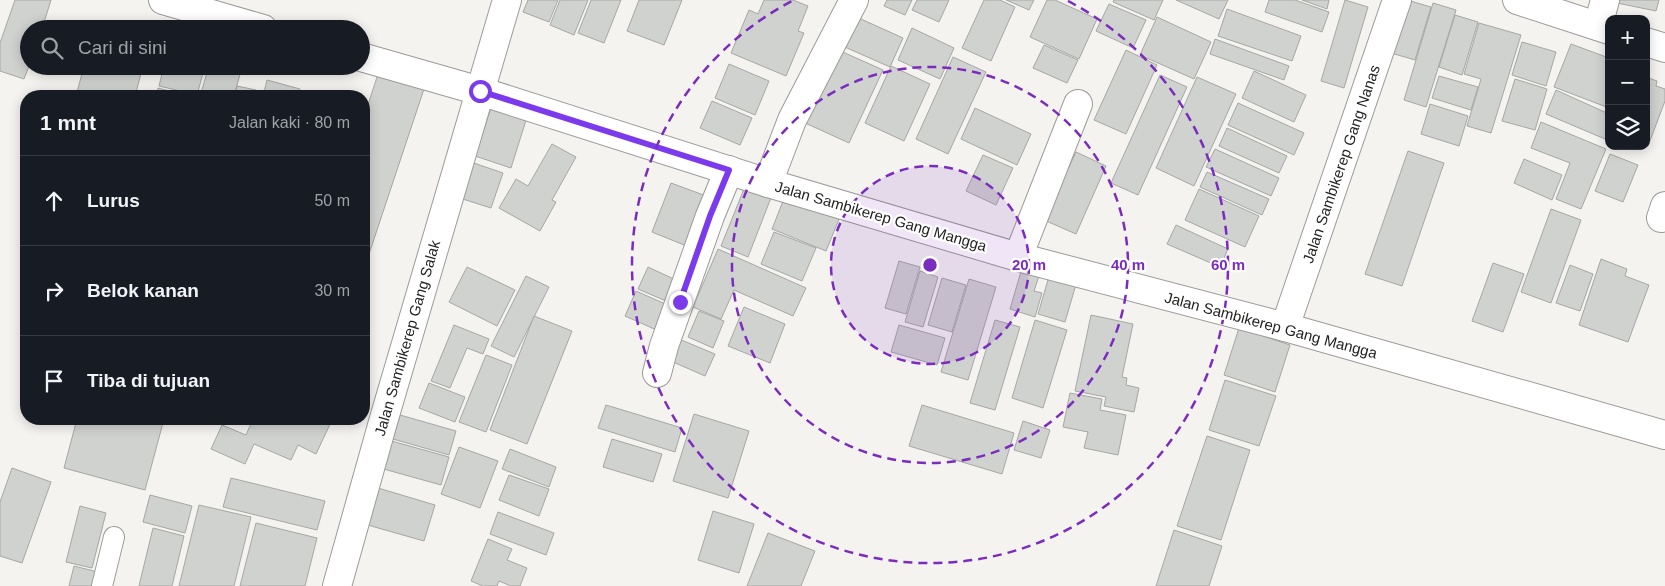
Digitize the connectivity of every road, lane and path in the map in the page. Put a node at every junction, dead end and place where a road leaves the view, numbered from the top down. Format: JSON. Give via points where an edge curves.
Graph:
{"nodes":[{"id":1,"x":163,"y":0,"type":"edge"},
{"id":2,"x":507,"y":0,"type":"edge"},
{"id":3,"x":854,"y":0,"type":"edge"},
{"id":4,"x":1398,"y":0,"type":"edge"},
{"id":5,"x":1516,"y":0,"type":"edge"},
{"id":6,"x":1605,"y":0,"type":"edge"},
{"id":7,"x":232,"y":20,"type":"edge"},
{"id":8,"x":1603,"y":28,"type":"edge"},
{"id":9,"x":1650,"y":43,"type":"edge"},
{"id":10,"x":1665,"y":48,"type":"edge"},
{"id":11,"x":370,"y":60,"type":"edge"},
{"id":12,"x":480,"y":91,"type":"junction"},
{"id":13,"x":1078,"y":104,"type":"dead end"},
{"id":14,"x":729,"y":170,"type":"junction"},
{"id":15,"x":768,"y":183,"type":"junction"},
{"id":16,"x":1018,"y":257,"type":"junction"},
{"id":17,"x":1286,"y":328,"type":"junction"},
{"id":18,"x":657,"y":373,"type":"dead end"},
{"id":19,"x":1665,"y":434,"type":"edge"},
{"id":20,"x":114,"y":536,"type":"dead end"},
{"id":21,"x":102,"y":586,"type":"edge"},
{"id":22,"x":337,"y":586,"type":"edge"}],
"edges":[{"from":1,"to":7,"type":"street"},
{"from":2,"to":12,"type":"street","name":"Jalan Sambikerep Gang Salak"},
{"from":3,"to":15,"type":"street","via":[[792,120]]},
{"from":4,"to":17,"type":"street","name":"Jalan Sambikerep Gang Nanas"},
{"from":5,"to":8,"type":"street"},
{"from":6,"to":8,"type":"street"},
{"from":9,"to":10,"type":"street"},
{"from":11,"to":12,"type":"street","name":"Jalan Sambikerep Gang Mangga"},
{"from":12,"to":14,"type":"street","name":"Jalan Sambikerep Gang Mangga"},
{"from":12,"to":22,"type":"street","name":"Jalan Sambikerep Gang Salak"},
{"from":13,"to":16,"type":"street"},
{"from":14,"to":15,"type":"street","name":"Jalan Sambikerep Gang Mangga"},
{"from":14,"to":18,"type":"street","via":[[670,328]]},
{"from":15,"to":16,"type":"street","name":"Jalan Sambikerep Gang Mangga"},
{"from":16,"to":17,"type":"street","name":"Jalan Sambikerep Gang Mangga"},
{"from":17,"to":19,"type":"street","name":"Jalan Sambikerep Gang Mangga"},
{"from":20,"to":21,"type":"lane"}]}
